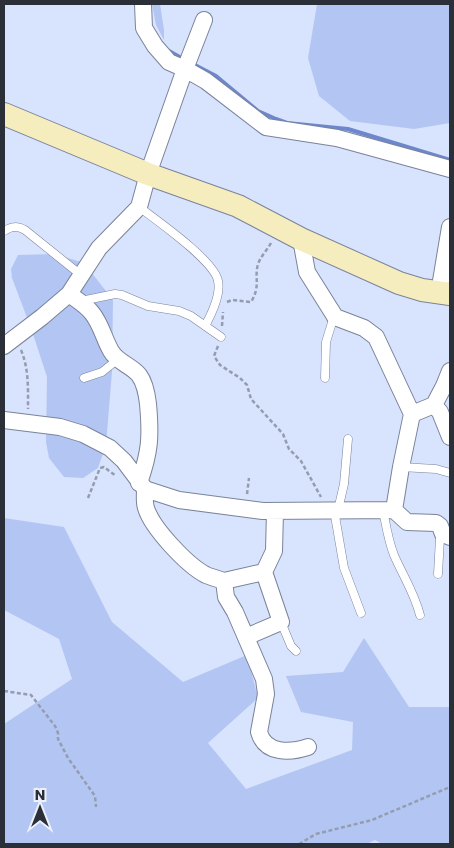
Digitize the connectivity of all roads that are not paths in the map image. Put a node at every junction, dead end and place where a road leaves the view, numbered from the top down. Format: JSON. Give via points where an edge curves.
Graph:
{"nodes":[{"id":1,"x":142,"y":4,"type":"edge"},
{"id":2,"x":204,"y":20,"type":"dead end"},
{"id":3,"x":185,"y":69,"type":"junction"},
{"id":4,"x":4,"y":114,"type":"edge"},
{"id":5,"x":450,"y":169,"type":"edge"},
{"id":6,"x":148,"y":174,"type":"junction"},
{"id":7,"x":139,"y":207,"type":"junction"},
{"id":8,"x":450,"y":227,"type":"edge"},
{"id":9,"x":4,"y":230,"type":"edge"},
{"id":10,"x":301,"y":239,"type":"junction"},
{"id":11,"x":81,"y":275,"type":"junction"},
{"id":12,"x":445,"y":294,"type":"edge"},
{"id":13,"x":75,"y":297,"type":"junction"},
{"id":14,"x":334,"y":315,"type":"junction"},
{"id":15,"x":205,"y":326,"type":"junction"},
{"id":16,"x":221,"y":337,"type":"road end"},
{"id":17,"x":8,"y":342,"type":"edge"},
{"id":18,"x":117,"y":360,"type":"junction"},
{"id":19,"x":450,"y":371,"type":"edge"},
{"id":20,"x":84,"y":378,"type":"dead end"},
{"id":21,"x":326,"y":378,"type":"dead end"},
{"id":22,"x":434,"y":405,"type":"junction"},
{"id":23,"x":412,"y":414,"type":"junction"},
{"id":24,"x":4,"y":420,"type":"edge"},
{"id":25,"x":450,"y":437,"type":"edge"},
{"id":26,"x":348,"y":439,"type":"dead end"},
{"id":27,"x":401,"y":467,"type":"junction"},
{"id":28,"x":450,"y":473,"type":"edge"},
{"id":29,"x":142,"y":486,"type":"junction"},
{"id":30,"x":332,"y":510,"type":"junction"},
{"id":31,"x":389,"y":510,"type":"junction"},
{"id":32,"x":275,"y":511,"type":"junction"},
{"id":33,"x":447,"y":536,"type":"edge"},
{"id":34,"x":264,"y":572,"type":"junction"},
{"id":35,"x":438,"y":574,"type":"dead end"},
{"id":36,"x":224,"y":581,"type":"junction"},
{"id":37,"x":361,"y":613,"type":"dead end"},
{"id":38,"x":420,"y":615,"type":"dead end"},
{"id":39,"x":281,"y":622,"type":"junction"},
{"id":40,"x":246,"y":637,"type":"junction"},
{"id":41,"x":296,"y":651,"type":"dead end"},
{"id":42,"x":308,"y":747,"type":"dead end"}],
"edges":[{"from":1,"to":3,"type":"street","via":[[144,28],[154,46],[169,62]]},
{"from":2,"to":3,"type":"street"},
{"from":3,"to":5,"type":"street","via":[[266,127],[337,138]]},
{"from":3,"to":6,"type":"street"},
{"from":4,"to":6,"type":"street"},
{"from":6,"to":7,"type":"street"},
{"from":6,"to":10,"type":"street","via":[[238,206]]},
{"from":7,"to":11,"type":"street","via":[[99,248]]},
{"from":7,"to":15,"type":"lane","via":[[196,253],[216,274],[219,288]]},
{"from":8,"to":12,"type":"street"},
{"from":9,"to":11,"type":"lane","via":[[17,226],[25,230]]},
{"from":10,"to":12,"type":"street","via":[[399,283]]},
{"from":10,"to":14,"type":"street","via":[[307,272]]},
{"from":11,"to":13,"type":"street"},
{"from":13,"to":15,"type":"lane","via":[[122,295],[148,306],[179,311]]},
{"from":13,"to":17,"type":"street"},
{"from":13,"to":18,"type":"street","via":[[92,313]]},
{"from":14,"to":21,"type":"lane","via":[[326,342]]},
{"from":14,"to":23,"type":"street","via":[[376,337]]},
{"from":15,"to":16,"type":"lane"},
{"from":18,"to":20,"type":"lane","via":[[102,372]]},
{"from":18,"to":29,"type":"street","via":[[141,377],[146,394],[150,440]]},
{"from":19,"to":22,"type":"street"},
{"from":22,"to":23,"type":"street"},
{"from":22,"to":25,"type":"street"},
{"from":23,"to":27,"type":"street"},
{"from":24,"to":29,"type":"street","via":[[83,434],[110,448]]},
{"from":26,"to":30,"type":"lane","via":[[344,484]]},
{"from":27,"to":28,"type":"lane"},
{"from":27,"to":31,"type":"street"},
{"from":29,"to":32,"type":"street","via":[[179,500]]},
{"from":29,"to":36,"type":"street","via":[[145,506],[157,529],[197,569]]},
{"from":30,"to":31,"type":"street"},
{"from":30,"to":32,"type":"street"},
{"from":30,"to":37,"type":"lane","via":[[344,568]]},
{"from":31,"to":33,"type":"street","via":[[406,522],[436,523]]},
{"from":31,"to":38,"type":"lane","via":[[388,540]]},
{"from":32,"to":34,"type":"street","via":[[274,551]]},
{"from":33,"to":35,"type":"lane","via":[[440,538]]},
{"from":34,"to":36,"type":"street"},
{"from":34,"to":39,"type":"street"},
{"from":36,"to":40,"type":"street","via":[[226,597]]},
{"from":39,"to":40,"type":"street"},
{"from":39,"to":41,"type":"lane"},
{"from":40,"to":42,"type":"street","via":[[265,686],[261,738],[266,745],[277,750]]}]}
